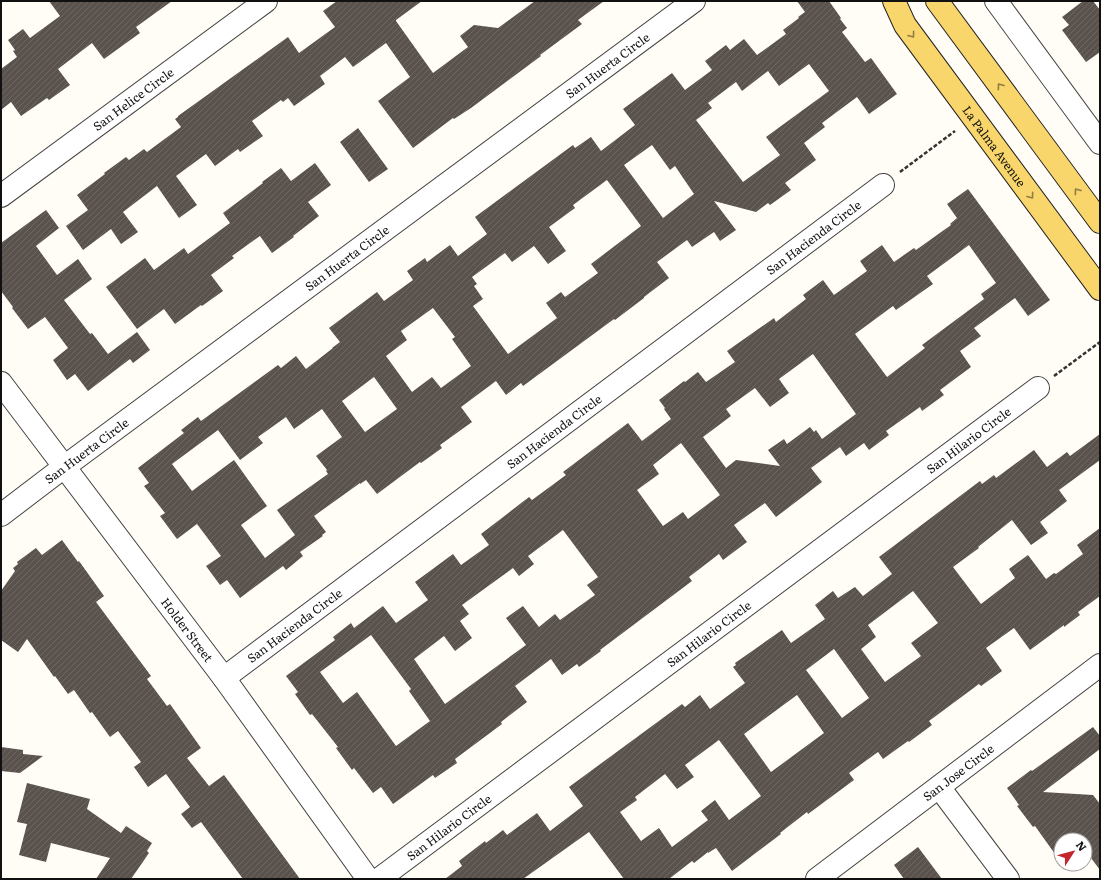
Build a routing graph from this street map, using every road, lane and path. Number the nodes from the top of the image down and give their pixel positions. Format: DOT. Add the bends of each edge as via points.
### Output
graph roads {
  1 [pos="266,1"];
  2 [pos="694,1"];
  3 [pos="894,1"];
  4 [pos="937,1"];
  5 [pos="996,1"];
  6 [pos="973,117"];
  7 [pos="1100,144"];
  8 [pos="883,184"];
  9 [pos="1,196"];
  10 [pos="1100,222"];
  11 [pos="1100,289"];
  12 [pos="1100,342"];
  13 [pos="1,384"];
  14 [pos="1038,388"];
  15 [pos="64,467"];
  16 [pos="1,515"];
  17 [pos="1100,665"];
  18 [pos="224,678"];
  19 [pos="939,787"];
  20 [pos="368,879"];
  21 [pos="379,879"];
  22 [pos="817,879"];
  23 [pos="1008,879"];
  1 -- 9 [label="street, San Helice Circle"];
  2 -- 15 [label="street, San Huerta Circle"];
  3 -- 6 [label="main road, La Palma Avenue, one-way" via="905,25"];
  10 -- 4 [label="main road, one-way"];
  5 -- 7 [label="street"];
  6 -- 8 [label="path"];
  6 -- 11 [label="main road, La Palma Avenue, one-way"];
  8 -- 18 [label="street, San Hacienda Circle"];
  12 -- 14 [label="path"];
  13 -- 15 [label="street, Holder Street"];
  14 -- 21 [label="street, San Hilario Circle"];
  15 -- 16 [label="street, San Huerta Circle"];
  15 -- 18 [label="street, Holder Street"];
  17 -- 19 [label="street, San Jose Circle"];
  18 -- 20 [label="street, Holder Street"];
  19 -- 22 [label="street, San Jose Circle"];
  19 -- 23 [label="street"];
}
